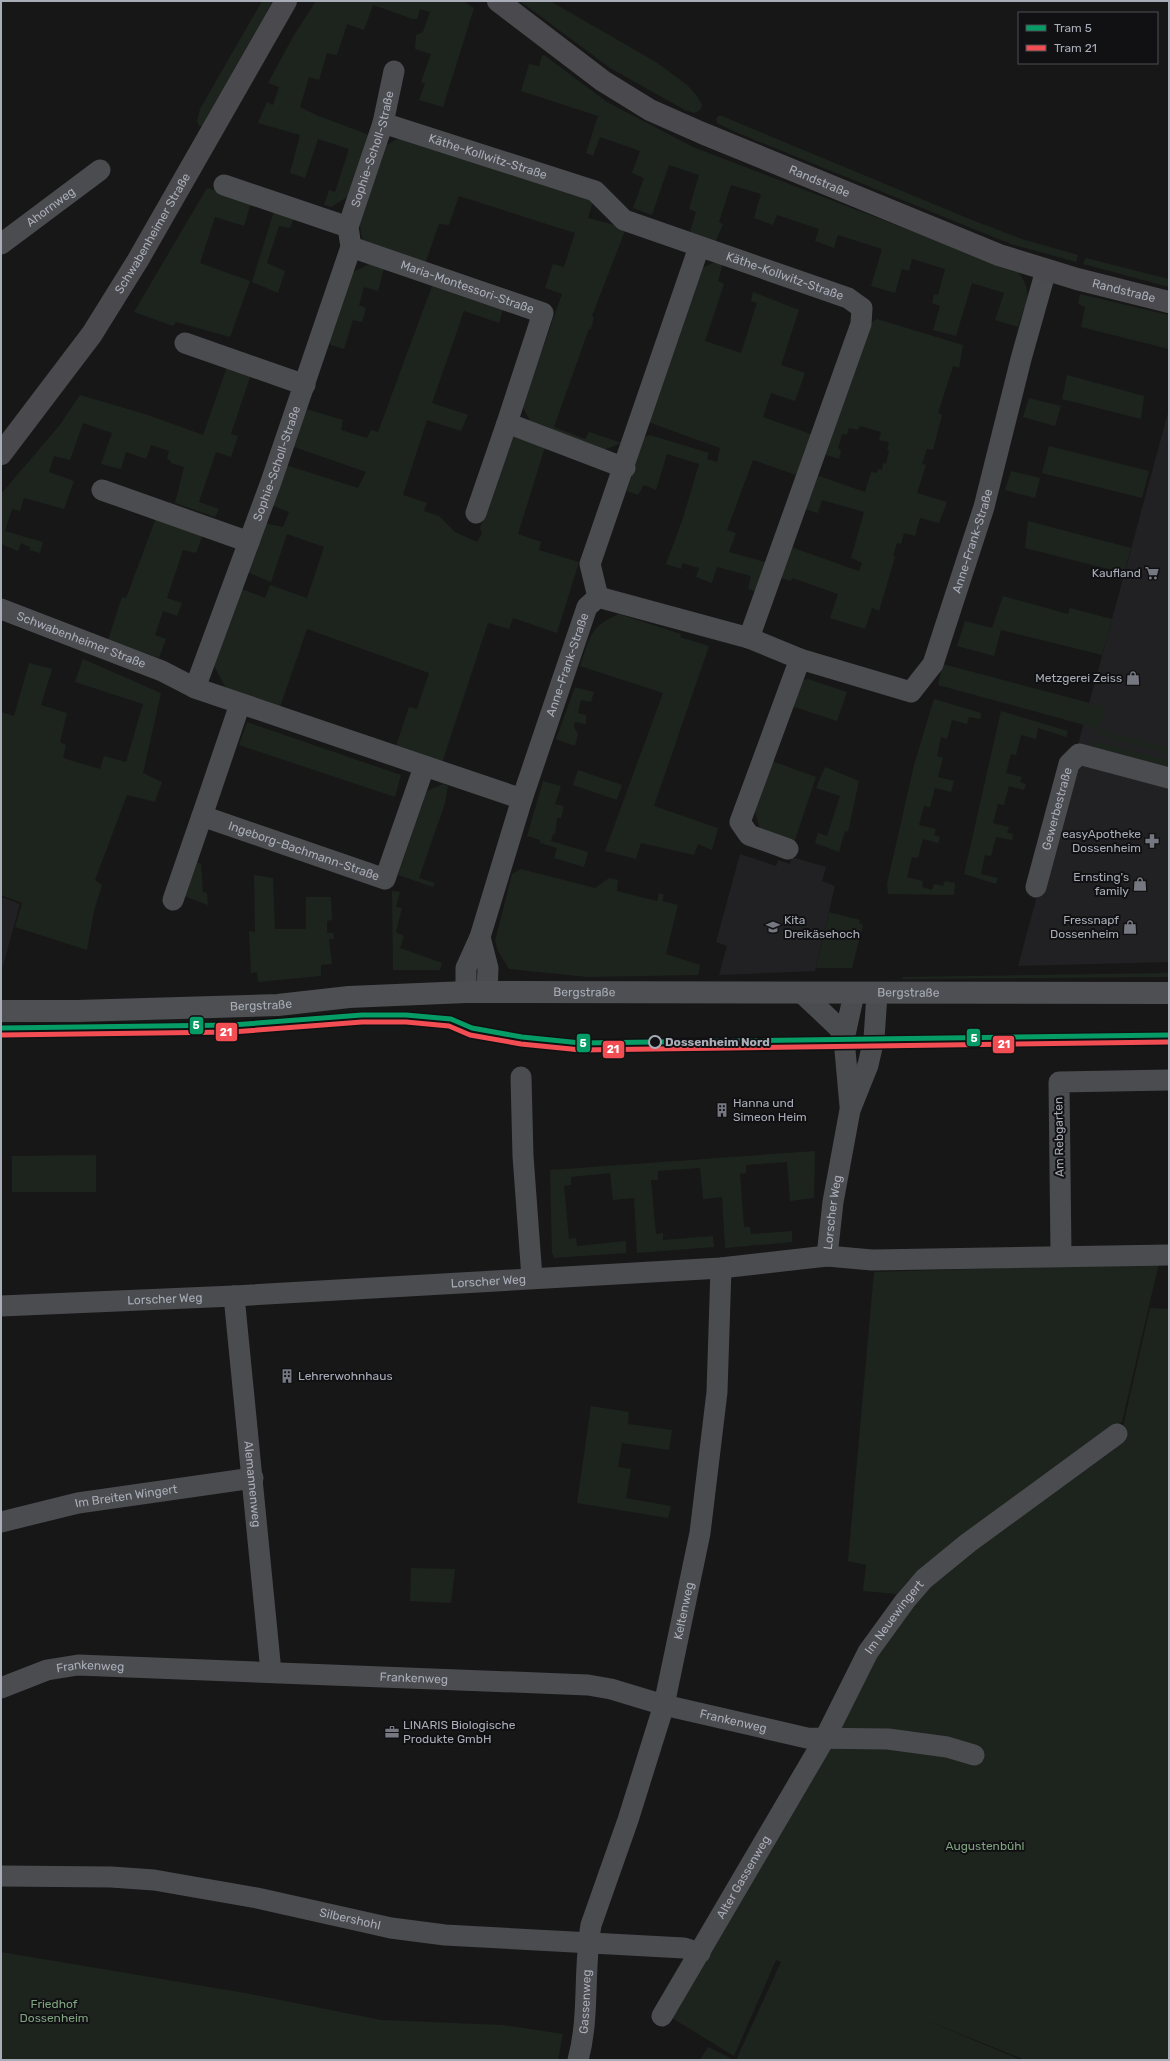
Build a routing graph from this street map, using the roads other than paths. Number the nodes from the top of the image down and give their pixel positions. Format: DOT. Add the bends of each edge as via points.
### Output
graph roads {
  1 [pos="286,1"];
  2 [pos="498,1"];
  3 [pos="394,71"];
  4 [pos="384,123"];
  5 [pos="100,170"];
  6 [pos="224,185"];
  7 [pos="348,227"];
  8 [pos="1,244"];
  9 [pos="351,247"];
  10 [pos="699,247"];
  11 [pos="1046,270"];
  12 [pos="1169,302"];
  13 [pos="185,343"];
  14 [pos="305,385"];
  15 [pos="507,423"];
  16 [pos="1,454"];
  17 [pos="625,468"];
  18 [pos="102,490"];
  19 [pos="476,513"];
  20 [pos="249,542"];
  21 [pos="598,597"];
  22 [pos="1,609"];
  23 [pos="749,638"];
  24 [pos="800,659"];
  25 [pos="195,688"];
  26 [pos="240,704"];
  27 [pos="424,767"];
  28 [pos="1169,778"];
  29 [pos="522,799"];
  30 [pos="202,816"];
  31 [pos="788,849"];
  32 [pos="1036,887"];
  33 [pos="173,900"];
  34 [pos="477,992"];
  35 [pos="1169,993"];
  36 [pos="803,994"];
  37 [pos="854,994"];
  38 [pos="877,994"];
  39 [pos="1,1011"];
  40 [pos="844,1039"];
  41 [pos="521,1077"];
  42 [pos="1169,1080"];
  43 [pos="850,1110"];
  44 [pos="1061,1255"];
  45 [pos="1169,1255"];
  46 [pos="827,1256"];
  47 [pos="721,1268"];
  48 [pos="532,1278"];
  49 [pos="234,1296"];
  50 [pos="1,1306"];
  51 [pos="1117,1434"];
  52 [pos="253,1478"];
  53 [pos="1,1522"];
  54 [pos="271,1672"];
  55 [pos="1,1688"];
  56 [pos="664,1705"];
  57 [pos="825,1738"];
  58 [pos="974,1755"];
  59 [pos="1,1876"];
  60 [pos="588,1942"];
  61 [pos="700,1953"];
  62 [pos="662,2016"];
  63 [pos="578,2060"];
  1 -- 16 [label="street, Schwabenheimer Straße" via="105,314"];
  2 -- 11 [label="street, Randstraße" via="603,81 650,110 999,255"];
  3 -- 4 [label="street, Sophie-Scholl-Straße"];
  4 -- 7 [label="street, Sophie-Scholl-Straße"];
  4 -- 10 [label="street, Käthe-Kollwitz-Straße" via="595,191 624,220"];
  5 -- 8 [label="street, Ahornweg"];
  6 -- 7 [label="street"];
  7 -- 9 [label="street, Sophie-Scholl-Straße"];
  9 -- 14 [label="street, Sophie-Scholl-Straße"];
  9 -- 15 [label="street, Maria-Montessori-Straße" via="543,313"];
  10 -- 17 [label="street"];
  10 -- 23 [label="street, Käthe-Kollwitz-Straße" via="848,298 862,308 861,324"];
  11 -- 12 [label="street, Randstraße"];
  11 -- 24 [label="street, Anne-Frank-Straße" via="1020,359 984,507 933,664 911,692"];
  13 -- 14 [label="street"];
  14 -- 20 [label="street, Sophie-Scholl-Straße"];
  15 -- 17 [label="street"];
  15 -- 19 [label="street, Maria-Montessori-Straße"];
  17 -- 21 [label="street" via="590,564"];
  18 -- 20 [label="street"];
  20 -- 25 [label="street, Sophie-Scholl-Straße"];
  21 -- 23 [label="street, Anne-Frank-Straße"];
  21 -- 29 [label="street, Anne-Frank-Straße" via="587,607"];
  22 -- 25 [label="street, Schwabenheimer Straße" via="162,671"];
  23 -- 24 [label="street, Anne-Frank-Straße"];
  24 -- 31 [label="street" via="740,822 749,835"];
  25 -- 26 [label="street"];
  26 -- 27 [label="street"];
  26 -- 30 [label="street"];
  27 -- 29 [label="street"];
  27 -- 30 [label="street, Ingeborg-Bachmann-Straße" via="386,879"];
  28 -- 32 [label="street, Gewerbestraße" via="1079,754 1069,764"];
  29 -- 34 [label="street, Anne-Frank-Straße" via="480,937 488,968"];
  30 -- 33 [label="street"];
  34 -- 36 [label="main road, Bergstraße"];
  34 -- 39 [label="main road, Bergstraße" via="349,997 278,1005"];
  35 -- 38 [label="main road, Bergstraße"];
  36 -- 37 [label="main road, Bergstraße"];
  36 -- 40 [label="street" via="839,1028"];
  37 -- 38 [label="main road, Bergstraße"];
  37 -- 40 [label="street, Lorscher Weg"];
  38 -- 43 [label="street, Lorscher Weg" via="874,1039 868,1065"];
  40 -- 43 [label="street, Lorscher Weg"];
  41 -- 48 [label="street" via="523,1156"];
  42 -- 44 [label="street, Am Rebgarten" via="1059,1082"];
  43 -- 46 [label="street, Lorscher Weg" via="833,1202"];
  44 -- 45 [label="street"];
  44 -- 46 [label="street" via="872,1260"];
  46 -- 47 [label="street, Lorscher Weg"];
  47 -- 48 [label="street, Lorscher Weg"];
  47 -- 56 [label="street, Keltenweg" via="717,1392 700,1533"];
  48 -- 49 [label="street, Lorscher Weg"];
  49 -- 50 [label="street, Lorscher Weg"];
  49 -- 52 [label="street, Alemannenweg"];
  51 -- 57 [label="street, Im Neuewingert" via="968,1543 924,1579 868,1652"];
  52 -- 53 [label="street, Im Breiten Wingert" via="78,1503"];
  52 -- 54 [label="street, Alemannenweg"];
  54 -- 55 [label="street, Frankenweg" via="78,1665 47,1670"];
  54 -- 56 [label="street, Frankenweg" via="588,1684"];
  56 -- 57 [label="street, Frankenweg" via="807,1738"];
  56 -- 60 [label="street, Keltenweg" via="628,1820 591,1925"];
  57 -- 58 [label="street" via="888,1739"];
  57 -- 61 [label="street, Alter Gassenweg"];
  59 -- 60 [label="street, Silbershohl" via="154,1880 257,1898 391,1928 445,1935"];
  60 -- 61 [label="street, Silbershohl" via="684,1948"];
  60 -- 63 [label="street, Gassenweg" via="584,2034"];
  61 -- 62 [label="street, Alter Gassenweg"];
}
